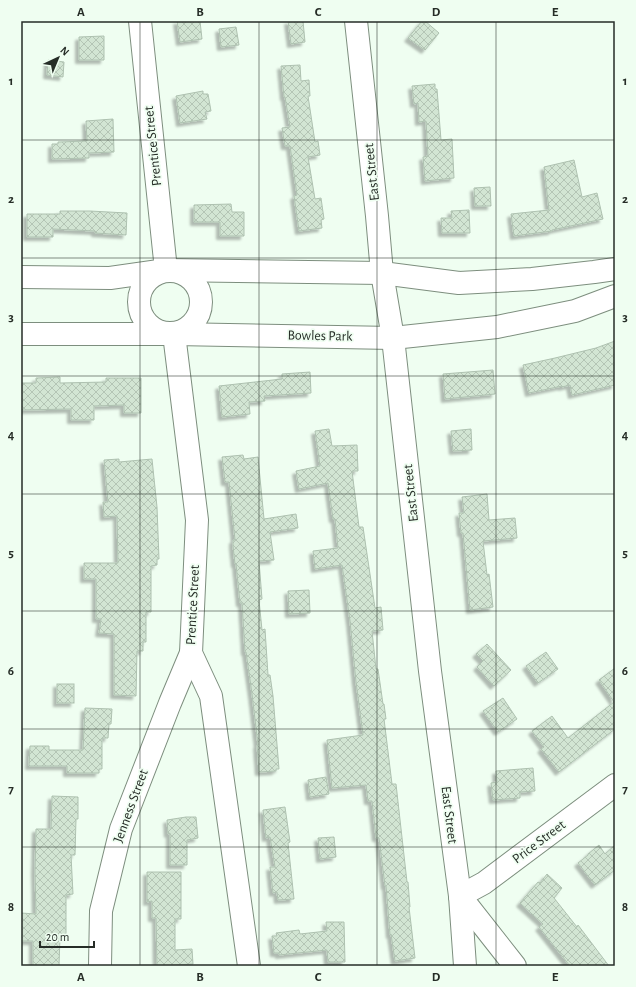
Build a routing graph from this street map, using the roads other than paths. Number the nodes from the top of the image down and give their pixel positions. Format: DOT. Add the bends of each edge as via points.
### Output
graph roads {
  1 [pos="140,21"];
  2 [pos="356,21"];
  3 [pos="615,268"];
  4 [pos="166,270"];
  5 [pos="382,273"];
  6 [pos="21,277"];
  7 [pos="615,296"];
  8 [pos="21,334"];
  9 [pos="174,334"];
  10 [pos="393,338"];
  11 [pos="191,653"];
  12 [pos="615,785"];
  13 [pos="460,896"];
  14 [pos="100,966"];
  15 [pos="249,966"];
  16 [pos="465,966"];
  17 [pos="515,966"];
  1 -- 4 [label="street, Prentice Street"];
  2 -- 5 [label="street, East Street"];
  3 -- 5 [label="street" via="532,279 458,283"];
  4 -- 5 [label="street"];
  4 -- 6 [label="street" via="110,278"];
  4 -- 9 [label="street" via="150,276 140,290 138,306 145,321 158,332"];
  4 -- 9 [label="street" via="178,271 189,276 198,286 202,297 201,310 196,321 186,330"];
  5 -- 10 [label="street, East Street"];
  7 -- 10 [label="street, Bowles Park" via="575,311 497,327"];
  8 -- 9 [label="street, Bowles Park"];
  9 -- 10 [label="street, Bowles Park"];
  9 -- 11 [label="street, Prentice Street" via="197,520"];
  10 -- 13 [label="street, East Street" via="430,671"];
  11 -- 14 [label="street, Jenness Street" via="121,829 101,911"];
  11 -- 15 [label="street, Prentice Street" via="211,696"];
  12 -- 13 [label="street, Price Street" via="484,883"];
  13 -- 16 [label="street, East Street"];
  13 -- 17 [label="street"];
}
